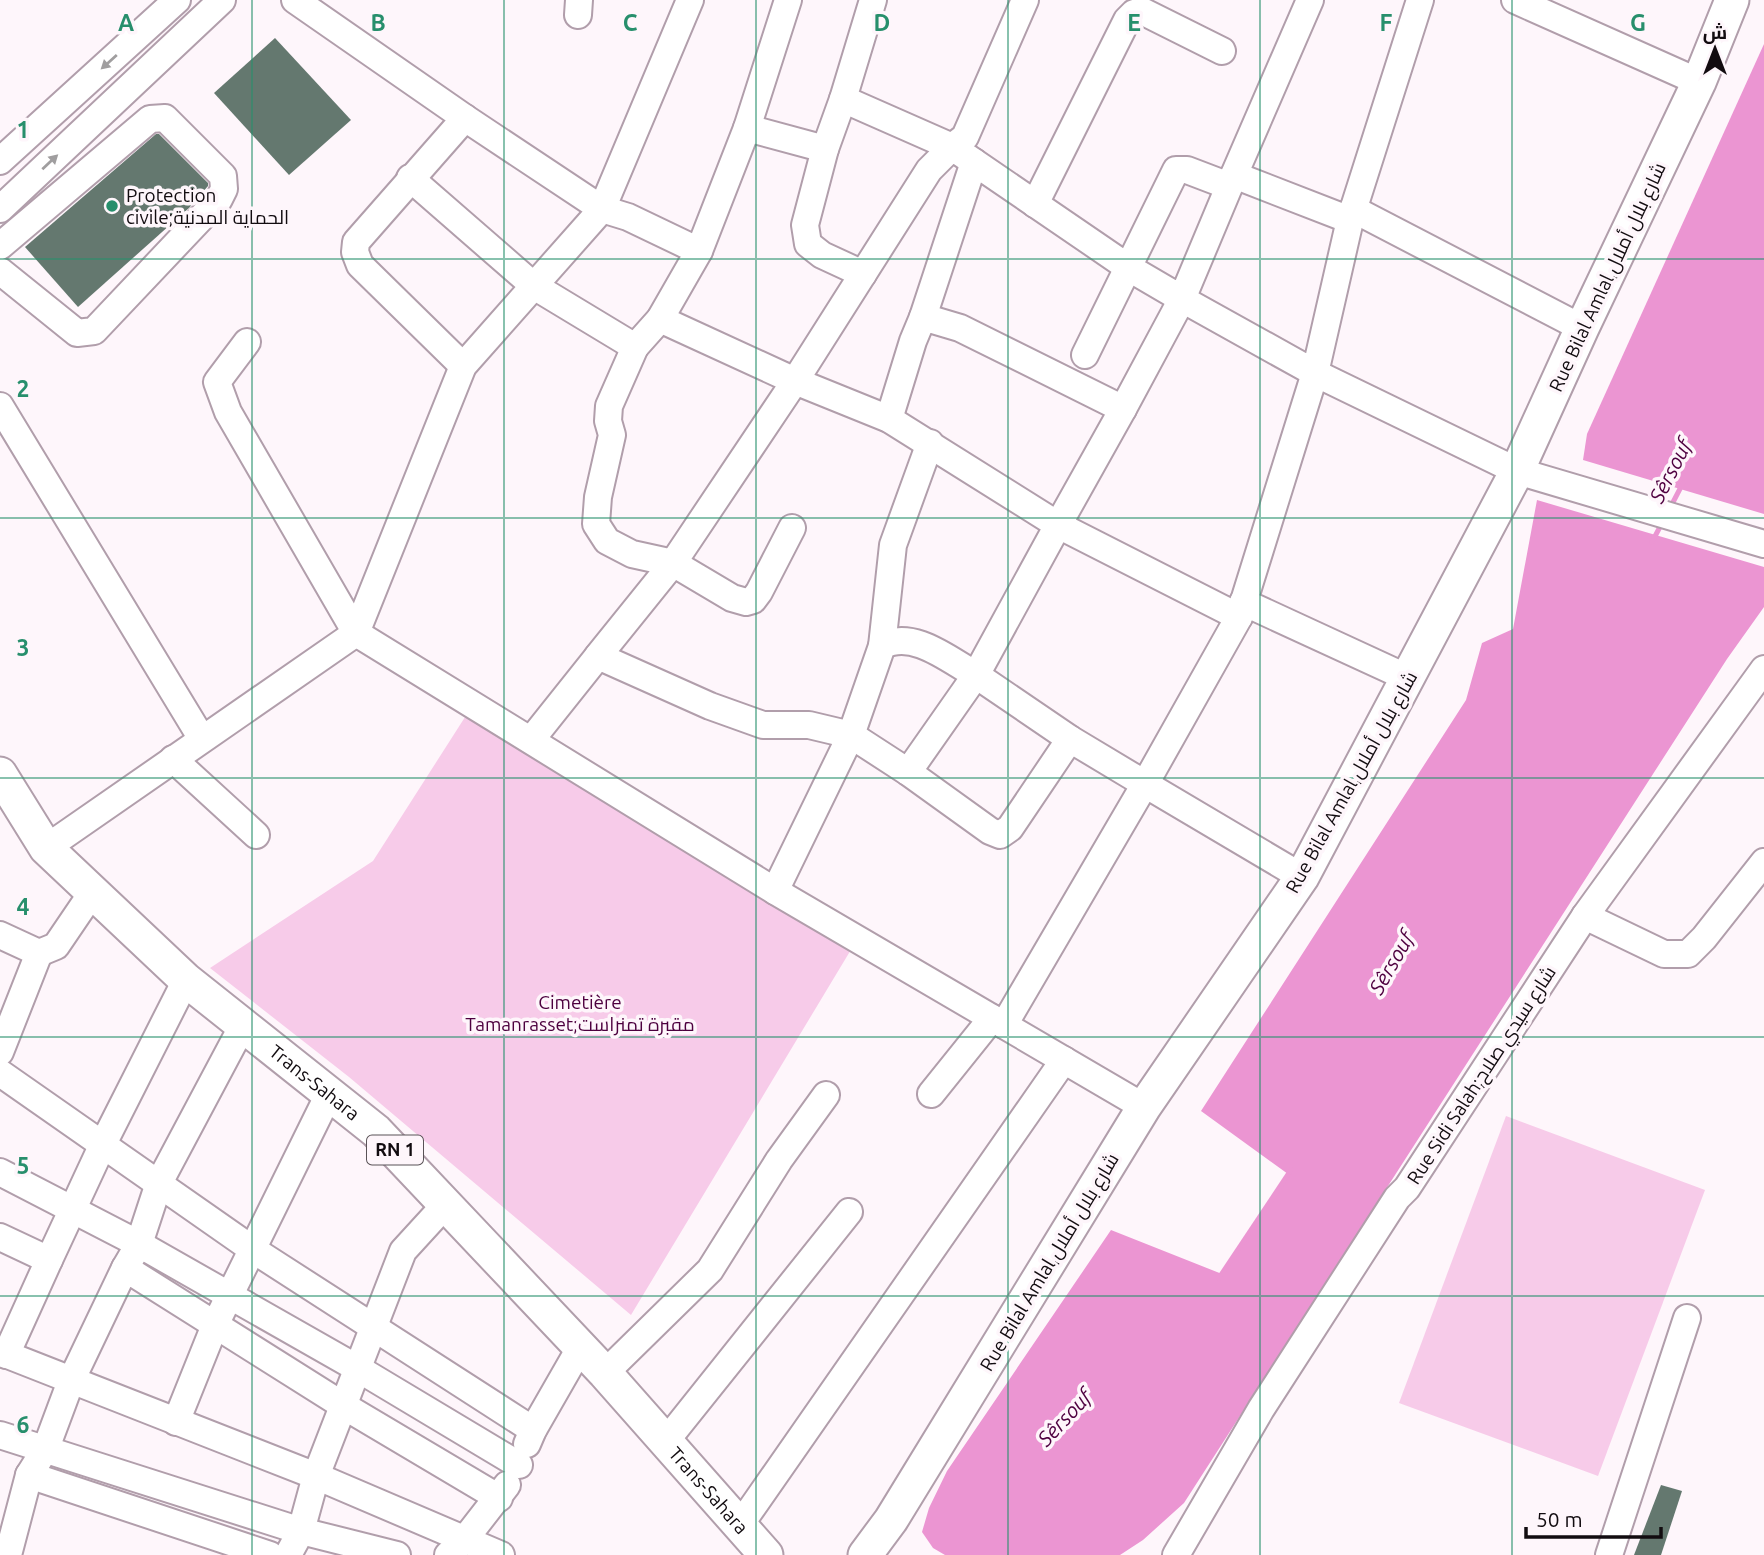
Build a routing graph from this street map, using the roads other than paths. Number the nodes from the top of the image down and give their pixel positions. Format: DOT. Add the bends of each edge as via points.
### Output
graph roads {
  1 [pos="177,0"];
  2 [pos="222,0"];
  3 [pos="295,0"];
  4 [pos="690,0"];
  5 [pos="788,0"];
  6 [pos="873,0"];
  7 [pos="1025,0"];
  8 [pos="1310,0"];
  9 [pos="1420,0"];
  10 [pos="1514,0"];
  11 [pos="1732,0"];
  12 [pos="1145,5"];
  13 [pos="1560,9"];
  14 [pos="1222,51"];
  15 [pos="1699,82"];
  16 [pos="843,99"];
  17 [pos="465,118"];
  18 [pos="747,128"];
  19 [pos="952,147"];
  20 [pos="825,149"];
  21 [pos="0,161"];
  22 [pos="974,162"];
  23 [pos="410,178"];
  24 [pos="1232,180"];
  25 [pos="1035,204"];
  26 [pos="0,209"];
  27 [pos="602,209"];
  28 [pos="1351,214"];
  29 [pos="0,246"];
  30 [pos="699,251"];
  31 [pos="1129,268"];
  32 [pos="0,271"];
  33 [pos="863,274"];
  34 [pos="534,286"];
  35 [pos="1182,299"];
  36 [pos="923,317"];
  37 [pos="660,319"];
  38 [pos="1581,328"];
  39 [pos="247,342"];
  40 [pos="635,347"];
  41 [pos="1085,355"];
  42 [pos="463,366"];
  43 [pos="1315,373"];
  44 [pos="795,381"];
  45 [pos="0,406"];
  46 [pos="1123,410"];
  47 [pos="889,419"];
  48 [pos="930,443"];
  49 [pos="1517,471"];
  50 [pos="1058,525"];
  51 [pos="792,528"];
  52 [pos="1764,544"];
  53 [pos="673,564"];
  54 [pos="1241,609"];
  55 [pos="356,632"];
  56 [pos="883,646"];
  57 [pos="598,656"];
  58 [pos="1764,669"];
  59 [pos="976,676"];
  60 [pos="1408,678"];
  61 [pos="851,735"];
  62 [pos="1070,738"];
  63 [pos="202,739"];
  64 [pos="531,740"];
  65 [pos="173,759"];
  66 [pos="908,772"];
  67 [pos="0,774"];
  68 [pos="1144,784"];
  69 [pos="256,835"];
  70 [pos="46,848"];
  71 [pos="1764,862"];
  72 [pos="1302,877"];
  73 [pos="775,891"];
  74 [pos="92,893"];
  75 [pos="1585,916"];
  76 [pos="0,935"];
  77 [pos="39,953"];
  78 [pos="186,980"];
  79 [pos="998,1021"];
  80 [pos="243,1026"];
  81 [pos="0,1052"];
  82 [pos="1065,1060"];
  83 [pos="0,1073"];
  84 [pos="329,1094"];
  85 [pos="931,1094"];
  86 [pos="826,1095"];
  87 [pos="1144,1107"];
  88 [pos="103,1144"];
  89 [pos="0,1172"];
  90 [pos="159,1183"];
  91 [pos="446,1205"];
  92 [pos="74,1210"];
  93 [pos="849,1212"];
  94 [pos="0,1237"];
  95 [pos="139,1244"];
  96 [pos="252,1250"];
  97 [pos="49,1260"];
  98 [pos="125,1268"];
  99 [pos="230,1295"];
  100 [pos="1687,1318"];
  101 [pos="215,1325"];
  102 [pos="372,1328"];
  103 [pos="580,1348"];
  104 [pos="3,1354"];
  105 [pos="357,1368"];
  106 [pos="606,1373"];
  107 [pos="71,1381"];
  108 [pos="344,1406"];
  109 [pos="177,1422"];
  110 [pos="533,1430"];
  111 [pos="0,1435"];
  112 [pos="666,1441"];
  113 [pos="46,1448"];
  114 [pos="519,1465"];
  115 [pos="29,1475"];
  116 [pos="316,1476"];
  117 [pos="1214,1491"];
  118 [pos="499,1498"];
  119 [pos="740,1525"];
  120 [pos="301,1531"];
  121 [pos="457,1547"];
  122 [pos="8,1555"];
  123 [pos="270,1555"];
  124 [pos="288,1555"];
  125 [pos="397,1555"];
  126 [pos="501,1555"];
  127 [pos="766,1555"];
  128 [pos="865,1555"];
  129 [pos="1176,1555"];
  130 [pos="1197,1555"];
  131 [pos="1609,1555"];
  1 -- 21 [label="street, one-way"];
  26 -- 2 [label="street, one-way"];
  3 -- 17 [label="street"];
  4 -- 27 [label="street"];
  5 -- 18 [label="street"];
  6 -- 16 [label="street"];
  7 -- 19 [label="street" via="965,137"];
  8 -- 24 [label="street"];
  9 -- 28 [label="street"];
  10 -- 13 [label="street"];
  11 -- 15 [label="main road, Rue Bilal Amlal,شارع بلال أملال"];
  12 -- 14 [label="street"];
  12 -- 25 [label="street" via="1127,20"];
  13 -- 15 [label="street"];
  15 -- 38 [label="main road, Rue Bilal Amlal,شارع بلال أملال"];
  16 -- 19 [label="street"];
  16 -- 20 [label="street"];
  17 -- 23 [label="street"];
  17 -- 27 [label="street"];
  18 -- 20 [label="street"];
  18 -- 30 [label="street"];
  19 -- 22 [label="street"];
  19 -- 33 [label="street" via="929,170"];
  20 -- 33 [label="street" via="805,225 808,244"];
  22 -- 25 [label="street"];
  22 -- 36 [label="street"];
  23 -- 34 [label="street"];
  23 -- 42 [label="street" via="356,242 355,251 360,265"];
  24 -- 28 [label="street"];
  24 -- 31 [label="street" via="1176,170"];
  24 -- 35 [label="street"];
  25 -- 31 [label="street"];
  27 -- 30 [label="street"];
  27 -- 34 [label="street"];
  28 -- 38 [label="street"];
  28 -- 43 [label="street"];
  29 -- 32 [label="street" via="150,119 165,118 223,176 219,199 94,331 76,333"];
  30 -- 37 [label="street"];
  31 -- 35 [label="street"];
  31 -- 41 [label="street"];
  33 -- 44 [label="street"];
  34 -- 40 [label="street"];
  34 -- 42 [label="street"];
  35 -- 43 [label="street"];
  35 -- 46 [label="street"];
  36 -- 46 [label="street" via="960,328"];
  36 -- 47 [label="street"];
  37 -- 40 [label="street"];
  37 -- 44 [label="street"];
  38 -- 49 [label="main road, Rue Bilal Amlal,شارع بلال أملال"];
  39 -- 55 [label="street" via="217,382 228,412"];
  40 -- 53 [label="street" via="609,406 611,435 596,524 607,541 632,554"];
  42 -- 55 [label="street"];
  43 -- 49 [label="street"];
  43 -- 54 [label="street"];
  44 -- 47 [label="street"];
  44 -- 53 [label="street"];
  45 -- 63 [label="street"];
  46 -- 50 [label="street"];
  47 -- 48 [label="street"];
  48 -- 50 [label="street"];
  48 -- 56 [label="street" via="893,545"];
  49 -- 52 [label="street"];
  49 -- 60 [label="main road, Rue Bilal Amlal,شارع بلال أملال"];
  50 -- 54 [label="street"];
  50 -- 59 [label="street"];
  51 -- 53 [label="street" via="753,600 732,598"];
  53 -- 57 [label="street"];
  54 -- 60 [label="street"];
  54 -- 68 [label="street"];
  55 -- 63 [label="street"];
  55 -- 64 [label="street"];
  56 -- 59 [label="street" via="894,640 914,641"];
  56 -- 61 [label="street"];
  57 -- 61 [label="street" via="763,726 809,724"];
  57 -- 64 [label="street"];
  58 -- 75 [label="street, Rue Sidi Salah;شارع سيدي صلاح"];
  59 -- 62 [label="street"];
  59 -- 66 [label="street"];
  60 -- 72 [label="main road, Rue Bilal Amlal,شارع بلال أملال"];
  61 -- 66 [label="street"];
  61 -- 73 [label="street"];
  62 -- 66 [label="street" via="1010,828 1000,835"];
  62 -- 68 [label="street"];
  63 -- 65 [label="street"];
  64 -- 73 [label="street"];
  65 -- 69 [label="street"];
  65 -- 70 [label="street"];
  67 -- 70 [label="main road, Trans-Sahara / RN 1"];
  68 -- 72 [label="street"];
  68 -- 79 [label="street"];
  70 -- 74 [label="main road, Trans-Sahara / RN 1"];
  71 -- 75 [label="street" via="1688,954 1664,954"];
  72 -- 87 [label="main road, Rue Bilal Amlal,شارع بلال أملال"];
  73 -- 79 [label="street"];
  74 -- 77 [label="street" via="56,946"];
  74 -- 78 [label="main road, Trans-Sahara / RN 1"];
  75 -- 117 [label="street, Rue Sidi Salah;شارع سيدي صلاح" via="1397,1198 1261,1409"];
  76 -- 77 [label="street"];
  77 -- 81 [label="street"];
  78 -- 80 [label="main road, Trans-Sahara / RN 1"];
  78 -- 88 [label="street"];
  79 -- 82 [label="street"];
  79 -- 85 [label="street"];
  80 -- 84 [label="main road, Trans-Sahara / RN 1"];
  80 -- 90 [label="street"];
  82 -- 87 [label="street"];
  82 -- 119 [label="street"];
  83 -- 88 [label="street"];
  84 -- 91 [label="main road, Trans-Sahara / RN 1" via="376,1131"];
  84 -- 96 [label="street"];
  86 -- 106 [label="street" via="710,1270"];
  87 -- 128 [label="main road, Rue Bilal Amlal,شارع بلال أملال" via="891,1520"];
  88 -- 90 [label="street"];
  88 -- 92 [label="street"];
  89 -- 92 [label="street"];
  90 -- 95 [label="street"];
  90 -- 96 [label="street"];
  91 -- 102 [label="street" via="403,1251"];
  91 -- 103 [label="main road, Trans-Sahara / RN 1"];
  92 -- 95 [label="street"];
  92 -- 97 [label="street"];
  93 -- 112 [label="street"];
  94 -- 97 [label="street"];
  95 -- 98 [label="street"];
  95 -- 99 [label="street"];
  96 -- 99 [label="street"];
  96 -- 102 [label="street"];
  97 -- 104 [label="street"];
  98 -- 101 [label="street"];
  98 -- 107 [label="street"];
  99 -- 101 [label="street"];
  99 -- 105 [label="street"];
  100 -- 131 [label="street"];
  101 -- 108 [label="street"];
  101 -- 109 [label="street"];
  102 -- 105 [label="street"];
  102 -- 110 [label="street"];
  103 -- 106 [label="main road, Trans-Sahara / RN 1"];
  103 -- 110 [label="street"];
  104 -- 107 [label="street"];
  105 -- 108 [label="street"];
  105 -- 114 [label="street"];
  106 -- 112 [label="main road, Trans-Sahara / RN 1"];
  107 -- 109 [label="street"];
  107 -- 113 [label="street"];
  108 -- 116 [label="street"];
  108 -- 118 [label="street"];
  109 -- 116 [label="street"];
  110 -- 114 [label="street"];
  111 -- 113 [label="street"];
  112 -- 119 [label="main road, Trans-Sahara / RN 1"];
  113 -- 115 [label="street"];
  113 -- 120 [label="street"];
  114 -- 118 [label="street"];
  115 -- 122 [label="street"];
  115 -- 123 [label="street"];
  116 -- 120 [label="street"];
  116 -- 121 [label="street"];
  117 -- 129 [label="street, Rue Sidi Salah;شارع سيدي صلاح"];
  117 -- 130 [label="street, Rue Sidi Salah;شارع سيدي صلاح"];
  118 -- 121 [label="street"];
  119 -- 127 [label="main road, Trans-Sahara / RN 1"];
  120 -- 124 [label="street"];
  120 -- 125 [label="street"];
  121 -- 126 [label="street"];
}
